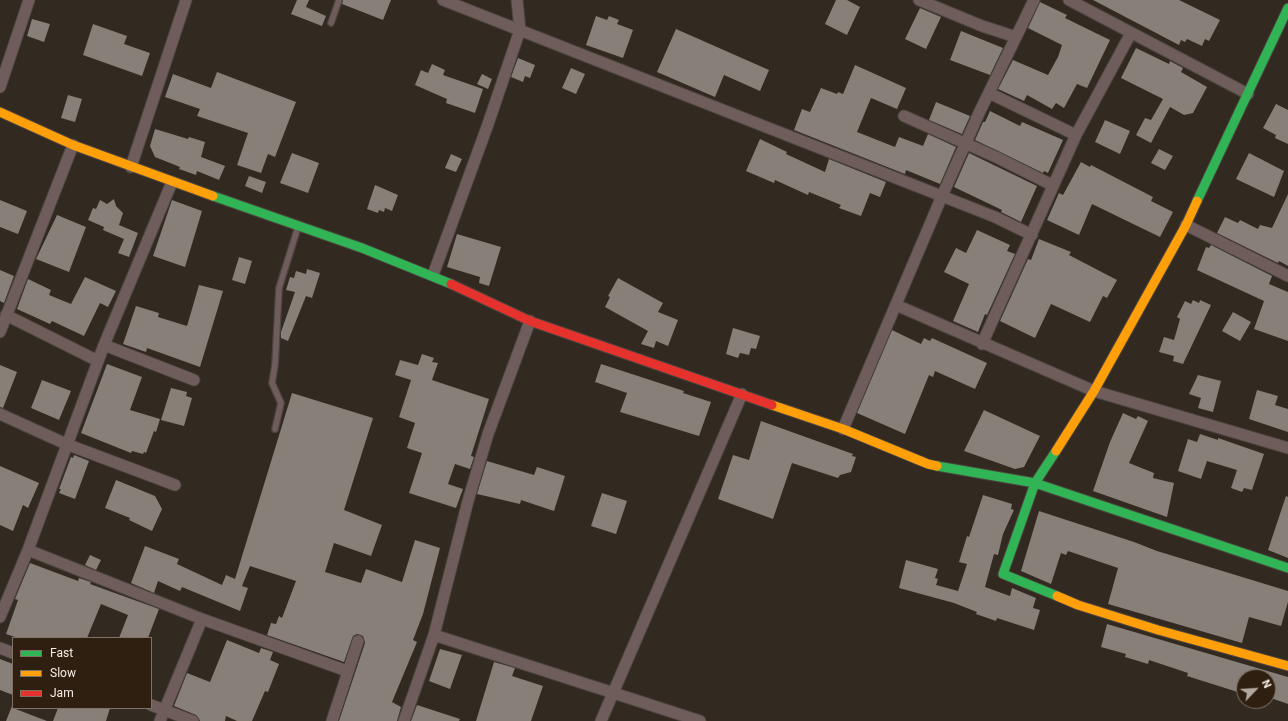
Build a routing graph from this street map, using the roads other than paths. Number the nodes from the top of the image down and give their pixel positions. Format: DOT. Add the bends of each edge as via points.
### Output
graph roads {
  1 [pos="29,0"];
  2 [pos="186,0"];
  3 [pos="339,0"];
  4 [pos="443,0"];
  5 [pos="517,0"];
  6 [pos="919,0"];
  7 [pos="1034,0"];
  8 [pos="1070,0"];
  9 [pos="1288,8"];
  10 [pos="331,23"];
  11 [pos="520,30"];
  12 [pos="1131,33"];
  13 [pos="1016,37"];
  14 [pos="0,87"];
  15 [pos="989,93"];
  16 [pos="1248,94"];
  17 [pos="0,112"];
  18 [pos="904,116"];
  19 [pos="1076,135"];
  20 [pos="966,143"];
  21 [pos="73,145"];
  22 [pos="131,167"];
  23 [pos="172,182"];
  24 [pos="1052,185"];
  25 [pos="942,196"];
  26 [pos="1186,225"];
  27 [pos="298,227"];
  28 [pos="1032,235"];
  29 [pos="433,275"];
  30 [pos="1288,276"];
  31 [pos="896,305"];
  32 [pos="6,315"];
  33 [pos="530,321"];
  34 [pos="0,332"];
  35 [pos="982,344"];
  36 [pos="104,345"];
  37 [pos="98,361"];
  38 [pos="194,380"];
  39 [pos="1094,391"];
  40 [pos="742,394"];
  41 [pos="0,414"];
  42 [pos="275,429"];
  43 [pos="843,429"];
  44 [pos="66,444"];
  45 [pos="1288,448"];
  46 [pos="1035,483"];
  47 [pos="175,485"];
  48 [pos="28,550"];
  49 [pos="1288,568"];
  50 [pos="0,617"];
  51 [pos="202,620"];
  52 [pos="434,634"];
  53 [pos="358,641"];
  54 [pos="0,648"];
  55 [pos="12,653"];
  56 [pos="1288,666"];
  57 [pos="347,671"];
  58 [pos="612,692"];
  59 [pos="152,705"];
  60 [pos="165,710"];
  61 [pos="160,721"];
  62 [pos="193,721"];
  63 [pos="332,721"];
  64 [pos="404,721"];
  65 [pos="601,721"];
  66 [pos="700,721"];
  1 -- 14 [label="street"];
  2 -- 22 [label="street"];
  3 -- 10 [label="lane"];
  4 -- 11 [label="street"];
  5 -- 11 [label="street"];
  6 -- 13 [label="street"];
  7 -- 13 [label="street"];
  8 -- 12 [label="street"];
  9 -- 16 [label="street"];
  11 -- 25 [label="street"];
  11 -- 29 [label="street"];
  12 -- 16 [label="street"];
  12 -- 19 [label="street"];
  13 -- 15 [label="street"];
  15 -- 19 [label="street"];
  15 -- 20 [label="street"];
  16 -- 26 [label="street"];
  17 -- 21 [label="street"];
  18 -- 20 [label="street"];
  19 -- 24 [label="street"];
  20 -- 24 [label="street"];
  20 -- 25 [label="street"];
  21 -- 22 [label="street"];
  21 -- 32 [label="street"];
  22 -- 23 [label="street"];
  23 -- 27 [label="street"];
  23 -- 36 [label="street"];
  24 -- 28 [label="street"];
  25 -- 28 [label="street"];
  25 -- 31 [label="street"];
  26 -- 30 [label="street"];
  26 -- 39 [label="street"];
  27 -- 29 [label="street"];
  27 -- 42 [label="lane" via="278,288 272,383 281,403"];
  28 -- 35 [label="street"];
  29 -- 33 [label="street"];
  31 -- 35 [label="street"];
  31 -- 43 [label="street"];
  32 -- 34 [label="street"];
  32 -- 37 [label="street"];
  33 -- 40 [label="street"];
  33 -- 52 [label="street" via="488,434"];
  35 -- 39 [label="street"];
  36 -- 37 [label="street"];
  36 -- 38 [label="street"];
  37 -- 44 [label="street"];
  39 -- 45 [label="street"];
  39 -- 46 [label="street"];
  40 -- 43 [label="street"];
  40 -- 58 [label="street"];
  41 -- 44 [label="street"];
  43 -- 46 [label="street" via="928,464"];
  44 -- 47 [label="street"];
  44 -- 48 [label="street"];
  46 -- 49 [label="street"];
  46 -- 56 [label="street" via="1003,574 1078,605"];
  48 -- 50 [label="street"];
  48 -- 51 [label="street"];
  51 -- 57 [label="street"];
  51 -- 60 [label="street"];
  52 -- 58 [label="street"];
  52 -- 64 [label="street"];
  53 -- 57 [label="street"];
  54 -- 55 [label="street"];
  57 -- 63 [label="street"];
  58 -- 65 [label="street"];
  58 -- 66 [label="street"];
  59 -- 60 [label="street"];
  60 -- 61 [label="street"];
  60 -- 62 [label="street"];
}
